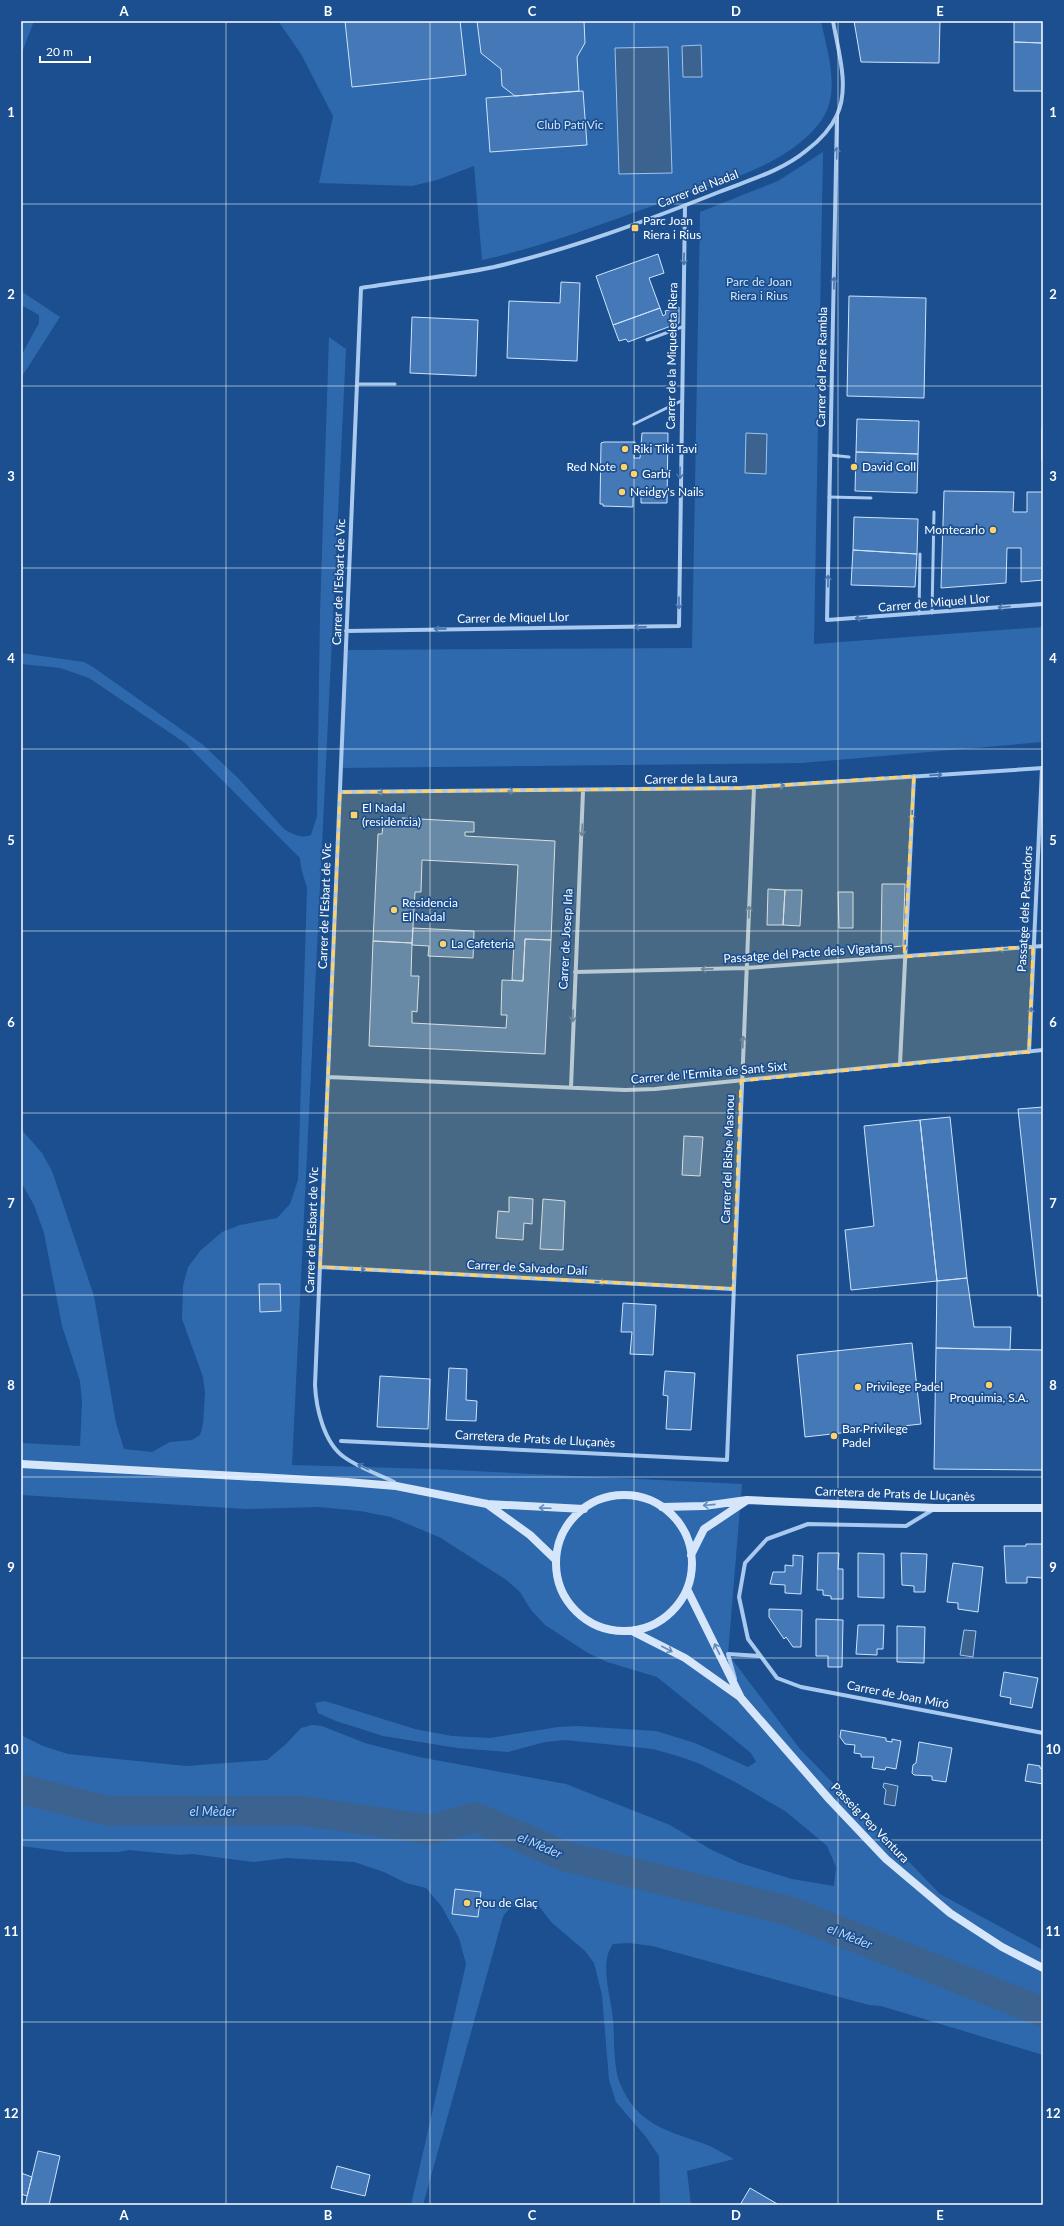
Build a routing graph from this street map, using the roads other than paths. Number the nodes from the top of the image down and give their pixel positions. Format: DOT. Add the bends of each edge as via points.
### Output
graph roads {
  1 [pos="833,21"];
  2 [pos="837,115"];
  3 [pos="685,206"];
  4 [pos="361,288"];
  5 [pos="682,327"];
  6 [pos="647,340"];
  7 [pos="357,384"];
  8 [pos="395,384"];
  9 [pos="681,400"];
  10 [pos="634,424"];
  11 [pos="830,456"];
  12 [pos="849,457"];
  13 [pos="829,497"];
  14 [pos="870,498"];
  15 [pos="934,512"];
  16 [pos="920,554"];
  17 [pos="1043,604"];
  18 [pos="932,613"];
  19 [pos="919,614"];
  20 [pos="827,620"];
  21 [pos="679,626"];
  22 [pos="346,631"];
  23 [pos="1042,768"];
  24 [pos="914,776"];
  25 [pos="754,787"];
  26 [pos="583,791"];
  27 [pos="340,792"];
  28 [pos="1033,946"];
  29 [pos="1043,946"];
  30 [pos="904,957"];
  31 [pos="746,968"];
  32 [pos="574,972"];
  33 [pos="1043,1050"];
  34 [pos="1029,1052"];
  35 [pos="900,1064"];
  36 [pos="328,1077"];
  37 [pos="742,1081"];
  38 [pos="571,1087"];
  39 [pos="320,1267"];
  40 [pos="733,1289"];
  41 [pos="341,1441"];
  42 [pos="727,1460"];
  43 [pos="21,1464"];
  44 [pos="396,1486"];
  45 [pos="747,1500"];
  46 [pos="487,1504"];
  47 [pos="662,1507"];
  48 [pos="936,1508"];
  49 [pos="1043,1508"];
  50 [pos="584,1509"];
  51 [pos="691,1555"];
  52 [pos="556,1560"];
  53 [pos="687,1589"];
  54 [pos="632,1631"];
  55 [pos="760,1656"];
  56 [pos="740,1697"];
  57 [pos="1043,1733"];
  58 [pos="1043,1968"];
  1 -- 2 [label="street, Carrer del Nadal" via="842,74 842,98"];
  2 -- 3 [label="street, Carrer del Nadal" via="824,134 790,161 773,171"];
  11 -- 2 [label="street, Carrer del Pare Rambla, one-way"];
  3 -- 4 [label="street, Carrer del Nadal" via="522,260"];
  3 -- 5 [label="street, Carrer de la Miqueleta Riera, one-way"];
  4 -- 7 [label="street, Carrer de l'Esbart de Vic"];
  5 -- 6 [label="lane"];
  5 -- 9 [label="street, Carrer de la Miqueleta Riera"];
  7 -- 8 [label="lane"];
  7 -- 22 [label="street, Carrer de l'Esbart de Vic"];
  9 -- 10 [label="lane"];
  9 -- 21 [label="street, Carrer de la Miqueleta Riera, one-way"];
  11 -- 12 [label="lane"];
  11 -- 13 [label="street, Carrer del Pare Rambla"];
  13 -- 14 [label="lane"];
  20 -- 13 [label="street, Carrer del Pare Rambla, one-way"];
  15 -- 18 [label="lane"];
  16 -- 19 [label="lane"];
  17 -- 18 [label="street, Carrer de Miquel Llor, one-way"];
  18 -- 19 [label="street, Carrer de Miquel Llor"];
  19 -- 20 [label="street, Carrer de Miquel Llor, one-way"];
  21 -- 22 [label="street, Carrer de Miquel Llor, one-way"];
  22 -- 27 [label="street, Carrer de l'Esbart de Vic"];
  24 -- 23 [label="street, Carrer de la Laura, one-way"];
  23 -- 28 [label="street, Passatge dels Pescadors"];
  25 -- 24 [label="street, Carrer de la Laura, one-way"];
  24 -- 30 [label="street, one-way"];
  25 -- 26 [label="street, Carrer de la Laura"];
  31 -- 25 [label="street, Carrer del Bisbe Masnou, one-way"];
  27 -- 26 [label="street, Carrer de la Laura, one-way"];
  26 -- 32 [label="street, Carrer de Josep Irla, one-way"];
  27 -- 36 [label="street, Carrer de l'Esbart de Vic"];
  28 -- 29 [label="street, Passatge del Pacte dels Vigatans"];
  28 -- 30 [label="street, Passatge del Pacte dels Vigatans, one-way"];
  34 -- 28 [label="street, Passatge dels Pescadors, one-way"];
  30 -- 31 [label="street, Passatge del Pacte dels Vigatans"];
  30 -- 35 [label="street"];
  31 -- 32 [label="street, Passatge del Pacte dels Vigatans, one-way"];
  37 -- 31 [label="street, Carrer del Bisbe Masnou, one-way"];
  32 -- 38 [label="street, Carrer de Josep Irla, one-way"];
  33 -- 34 [label="street, Carrer de l'Ermita de Sant Sixt"];
  34 -- 35 [label="street, Carrer de l'Ermita de Sant Sixt"];
  35 -- 37 [label="street, Carrer de l'Ermita de Sant Sixt"];
  36 -- 38 [label="street, Carrer de l'Ermita de Sant Sixt"];
  36 -- 39 [label="street, Carrer de l'Esbart de Vic"];
  37 -- 38 [label="street, Carrer de l'Ermita de Sant Sixt" via="655,1089"];
  37 -- 40 [label="street, Carrer del Bisbe Masnou"];
  39 -- 40 [label="street, Carrer de Salvador Dalí, one-way"];
  44 -- 39 [label="street, Carrer de l'Esbart de Vic, one-way" via="394,1482 343,1457 328,1438 316,1401"];
  40 -- 42 [label="street, Carrer del Bisbe Masnou"];
  41 -- 42 [label="street, Carretera de Prats de Lluçanès"];
  43 -- 44 [label="street"];
  44 -- 46 [label="street"];
  45 -- 47 [label="street, Carretera de Prats de Lluçanès, one-way" via="704,1506"];
  45 -- 48 [label="street, Carretera de Prats de Lluçanès"];
  45 -- 51 [label="street" via="704,1530"];
  50 -- 46 [label="street, one-way"];
  46 -- 52 [label="street" via="530,1535"];
  47 -- 50 [label="street" via="639,1498 618,1496"];
  47 -- 51 [label="street" via="683,1530"];
  48 -- 49 [label="street, Carretera de Prats de Lluçanès"];
  48 -- 55 [label="street, Carrer de Joan Miró" via="906,1526 808,1524 767,1539 745,1562 739,1597 748,1640"];
  50 -- 52 [label="street" via="565,1530 559,1543"];
  51 -- 53 [label="street"];
  52 -- 54 [label="street" via="561,1589 575,1610 598,1626"];
  53 -- 54 [label="street" via="682,1599 665,1617 645,1628"];
  56 -- 53 [label="street, Passeig Pep Ventura, one-way"];
  54 -- 56 [label="street, Passeig Pep Ventura, one-way" via="685,1658"];
  55 -- 56 [label="street" via="728,1654"];
  55 -- 57 [label="street, Carrer de Joan Miró" via="777,1678 800,1687"];
  56 -- 58 [label="street, Passeig Pep Ventura" via="830,1800 886,1859 950,1914 1002,1947"];
}
